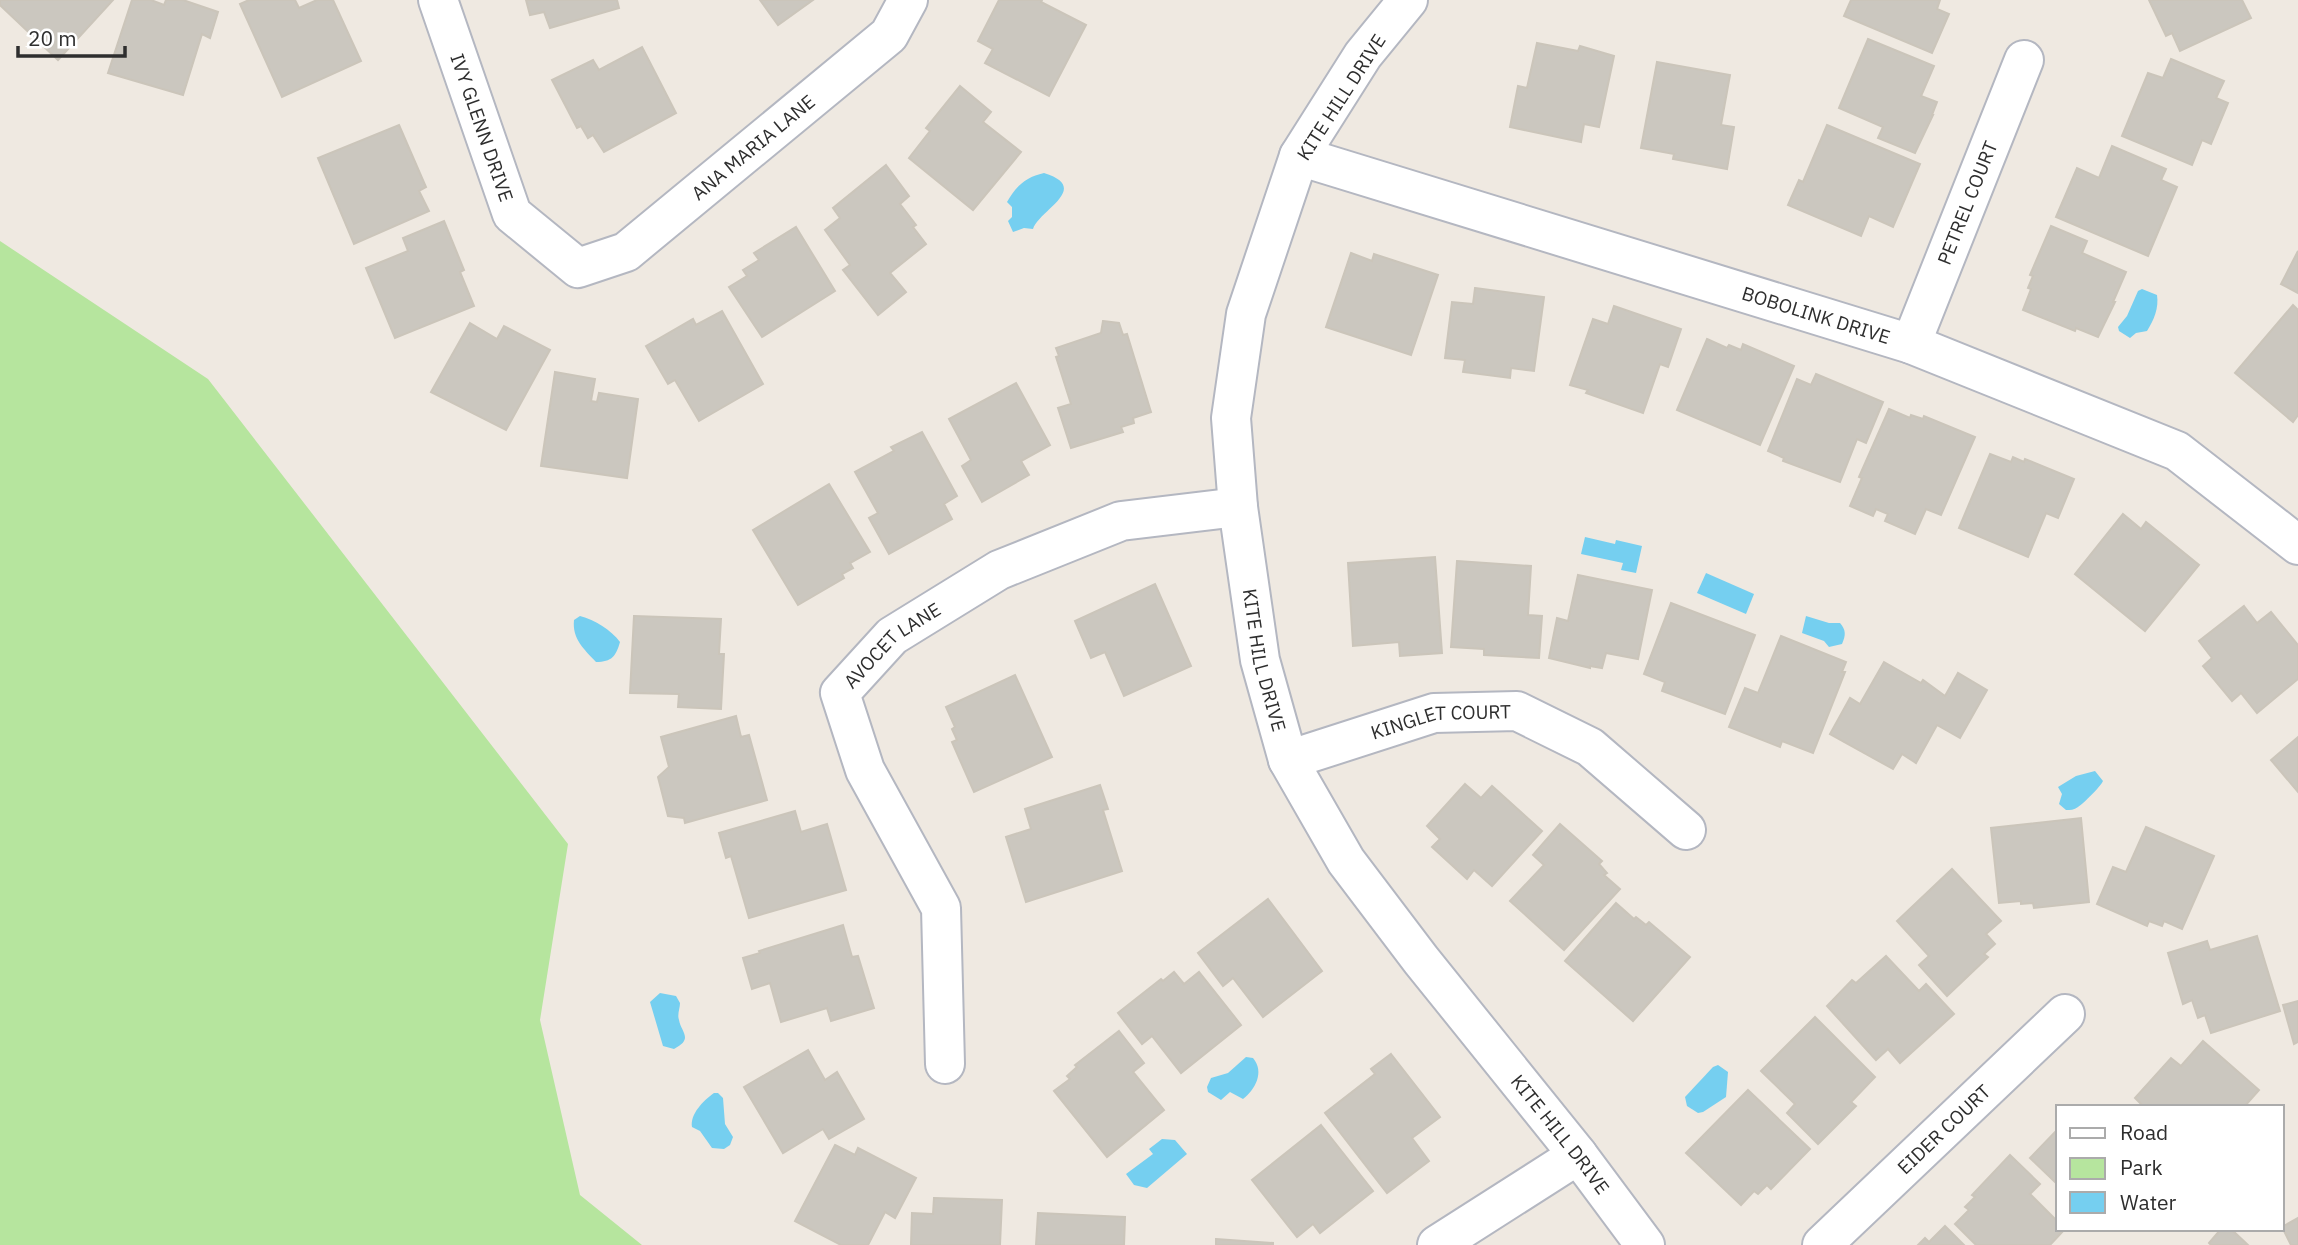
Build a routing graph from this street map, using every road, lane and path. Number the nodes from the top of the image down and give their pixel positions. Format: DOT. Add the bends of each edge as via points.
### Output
graph roads {
  1 [pos="438,0"];
  2 [pos="908,0"];
  3 [pos="1408,0"];
  4 [pos="2024,60"];
  5 [pos="1299,156"];
  6 [pos="578,268"];
  7 [pos="1911,344"];
  8 [pos="1238,508"];
  9 [pos="2298,545"];
  10 [pos="1288,760"];
  11 [pos="1686,830"];
  12 [pos="2065,1014"];
  13 [pos="945,1064"];
  14 [pos="1578,1155"];
  15 [pos="1437,1245"];
  16 [pos="1645,1245"];
  17 [pos="1822,1245"];
  1 -- 6 [label="street, IVY GLENN DRIVE" via="512,215"];
  2 -- 6 [label="street, ANA MARIA LANE" via="888,35 626,251"];
  3 -- 5 [label="street, KITE HILL DRIVE" via="1363,55"];
  4 -- 7 [label="street, PETREL COURT"];
  5 -- 7 [label="street, BOBOLINK DRIVE"];
  5 -- 8 [label="street, KITE HILL DRIVE" via="1246,314 1231,418"];
  7 -- 9 [label="street, BOBOLINK DRIVE" via="2177,452"];
  8 -- 10 [label="street, KITE HILL DRIVE" via="1260,660"];
  8 -- 13 [label="street, AVOCET LANE" via="1121,521 999,570 892,636 840,693 865,769 941,908"];
  10 -- 11 [label="street, KINGLET COURT" via="1434,713 1517,710 1590,747"];
  10 -- 14 [label="street, KITE HILL DRIVE" via="1346,861"];
  12 -- 17 [label="street, EIDER COURT"];
  14 -- 15 [label="street"];
  14 -- 16 [label="street, KITE HILL DRIVE"];
}
